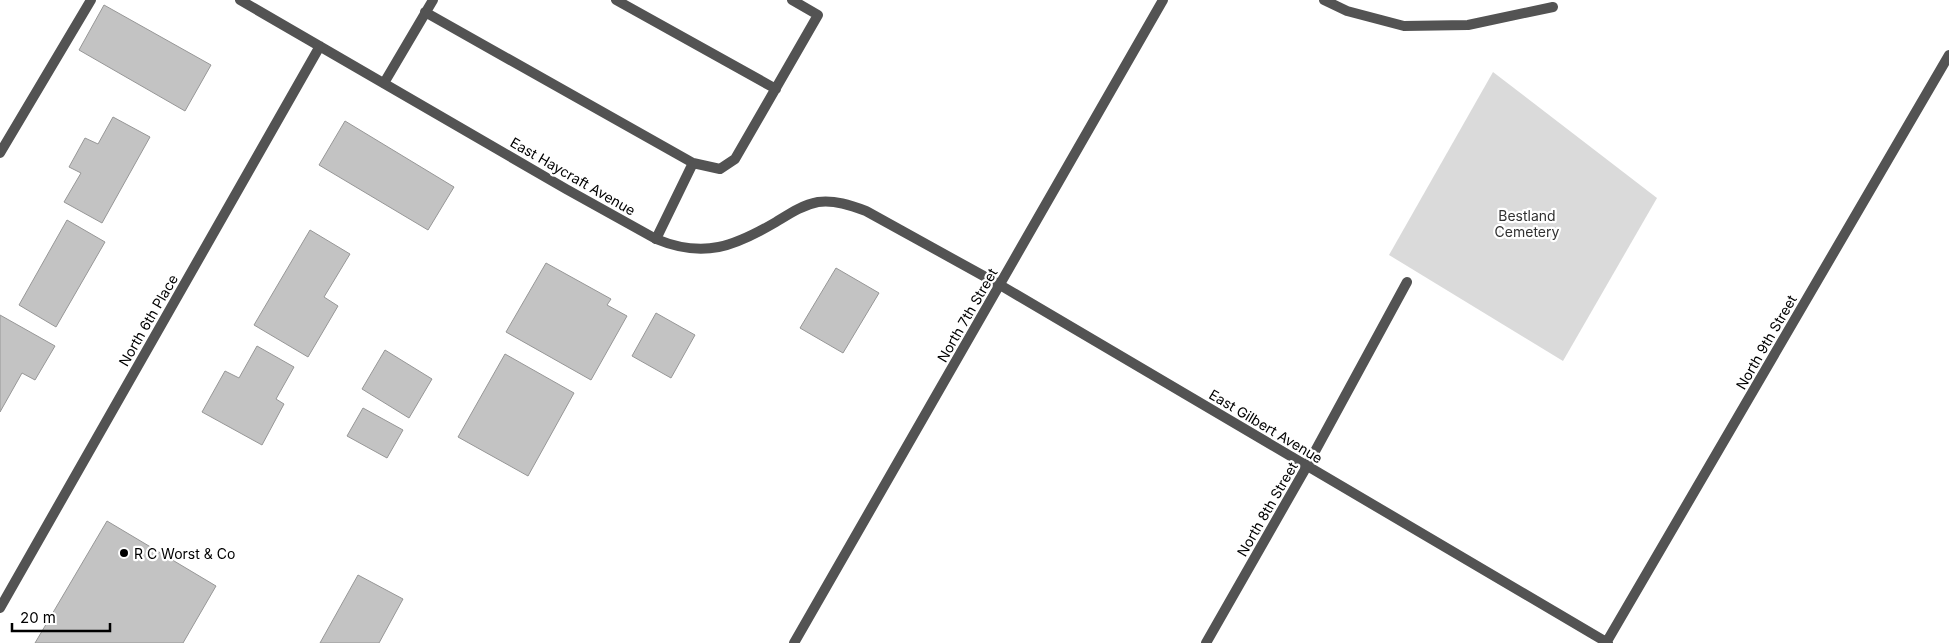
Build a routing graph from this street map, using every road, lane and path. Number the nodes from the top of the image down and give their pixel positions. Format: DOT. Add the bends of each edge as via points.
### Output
graph roads {
  1 [pos="91,0"];
  2 [pos="240,0"];
  3 [pos="433,0"];
  4 [pos="616,0"];
  5 [pos="792,0"];
  6 [pos="1163,0"];
  7 [pos="1324,0"];
  8 [pos="1553,7"];
  9 [pos="426,12"];
  10 [pos="320,46"];
  11 [pos="1949,55"];
  12 [pos="384,83"];
  13 [pos="776,89"];
  14 [pos="0,153"];
  15 [pos="692,163"];
  16 [pos="910,235"];
  17 [pos="656,239"];
  18 [pos="1407,282"];
  19 [pos="1000,285"];
  20 [pos="1307,466"];
  21 [pos="0,608"];
  22 [pos="794,643"];
  23 [pos="1206,643"];
  24 [pos="1607,643"];
  1 -- 14 [label="street"];
  2 -- 10 [label="street, East Haycraft Avenue"];
  3 -- 9 [label="street"];
  4 -- 13 [label="street"];
  5 -- 13 [label="street" via="818,15"];
  6 -- 19 [label="street, North 7th Street"];
  7 -- 8 [label="street" via="1347,11 1404,26 1468,25"];
  9 -- 12 [label="street"];
  9 -- 15 [label="street"];
  10 -- 12 [label="street, East Haycraft Avenue"];
  10 -- 21 [label="street, North 6th Place"];
  11 -- 24 [label="street, North 9th Street"];
  12 -- 17 [label="street, East Haycraft Avenue"];
  13 -- 15 [label="street" via="735,159 720,169"];
  15 -- 17 [label="street"];
  16 -- 17 [label="street, East Haycraft Avenue" via="858,208 843,203 819,202 802,206 747,239 723,248 671,245"];
  16 -- 19 [label="street, East Gilbert Avenue"];
  18 -- 20 [label="street, North 8th Street"];
  19 -- 20 [label="street, East Gilbert Avenue"];
  19 -- 22 [label="street, North 7th Street"];
  20 -- 23 [label="street, North 8th Street"];
  20 -- 24 [label="street, East Gilbert Avenue"];
}
